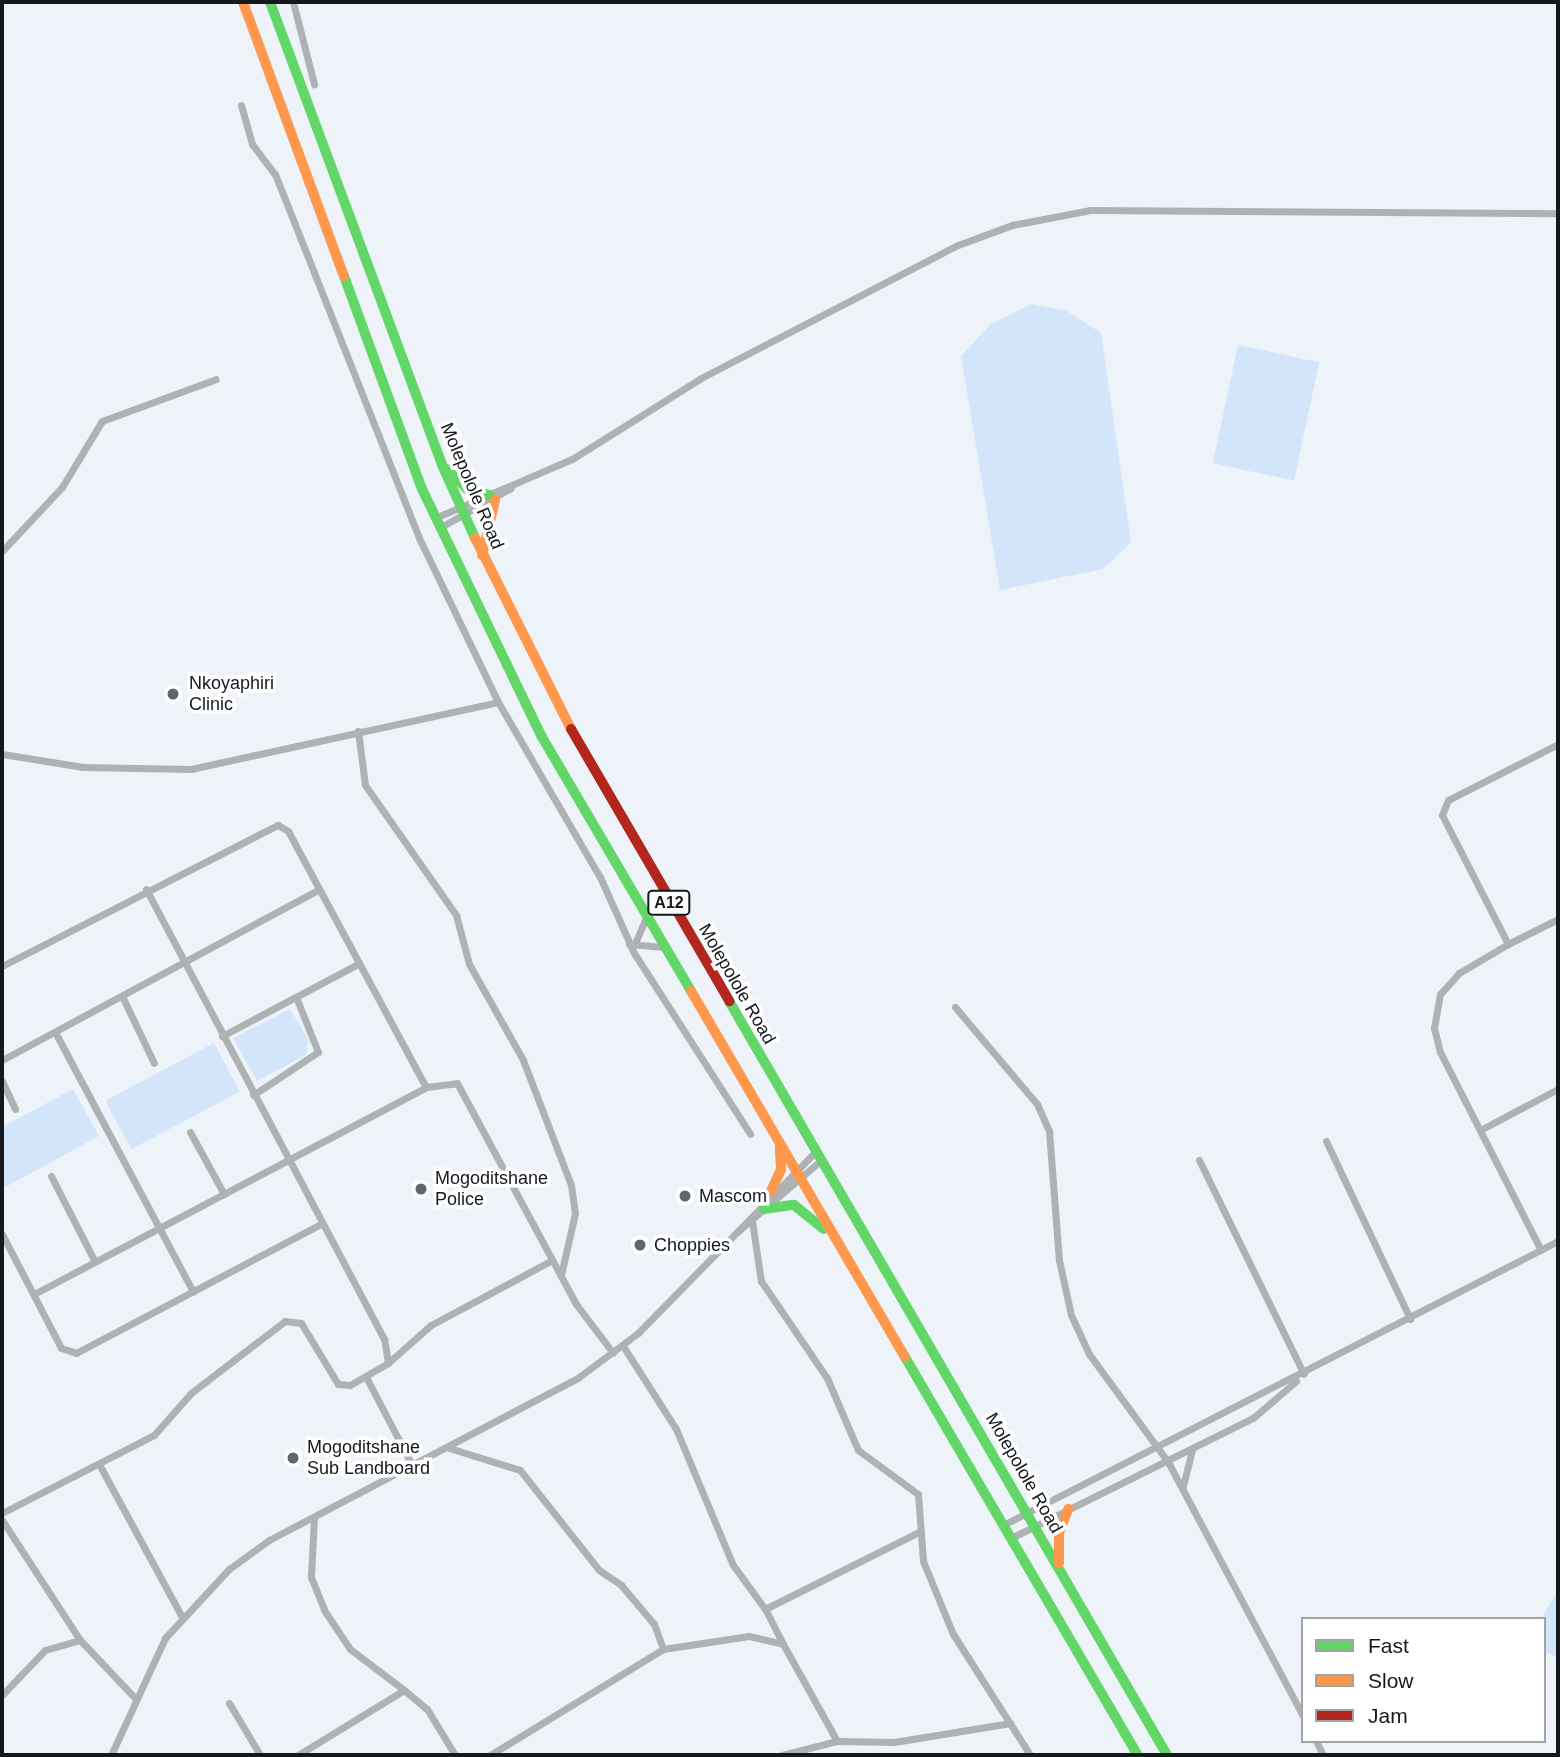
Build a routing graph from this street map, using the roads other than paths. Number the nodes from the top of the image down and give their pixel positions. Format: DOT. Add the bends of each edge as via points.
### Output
graph roads {
  1 [pos="243,2"];
  2 [pos="270,2"];
  3 [pos="293,2"];
  4 [pos="314,83"];
  5 [pos="241,105"];
  6 [pos="1558,213"];
  7 [pos="216,379"];
  8 [pos="442,465"];
  9 [pos="492,497"];
  10 [pos="461,512"];
  11 [pos="437,523"];
  12 [pos="2,551"];
  13 [pos="482,558"];
  14 [pos="498,702"];
  15 [pos="358,731"];
  16 [pos="1558,744"];
  17 [pos="2,754"];
  18 [pos="146,889"];
  19 [pos="318,890"];
  20 [pos="646,915"];
  21 [pos="1558,919"];
  22 [pos="632,943"];
  23 [pos="1508,944"];
  24 [pos="665,947"];
  25 [pos="184,962"];
  26 [pos="358,964"];
  27 [pos="2,966"];
  28 [pos="122,996"];
  29 [pos="296,997"];
  30 [pos="955,1007"];
  31 [pos="55,1032"];
  32 [pos="222,1036"];
  33 [pos="2,1060"];
  34 [pos="154,1063"];
  35 [pos="2,1081"];
  36 [pos="426,1087"];
  37 [pos="1558,1089"];
  38 [pos="253,1095"];
  39 [pos="15,1109"];
  40 [pos="1482,1129"];
  41 [pos="190,1132"];
  42 [pos="750,1134"];
  43 [pos="778,1140"];
  44 [pos="1326,1141"];
  45 [pos="818,1156"];
  46 [pos="288,1160"];
  47 [pos="1199,1160"];
  48 [pos="797,1172"];
  49 [pos="51,1176"];
  50 [pos="771,1191"];
  51 [pos="224,1195"];
  52 [pos="764,1209"];
  53 [pos="752,1221"];
  54 [pos="321,1224"];
  55 [pos="160,1228"];
  56 [pos="737,1232"];
  57 [pos="2,1234"];
  58 [pos="835,1241"];
  59 [pos="1558,1241"];
  60 [pos="1541,1250"];
  61 [pos="94,1260"];
  62 [pos="552,1260"];
  63 [pos="561,1276"];
  64 [pos="192,1292"];
  65 [pos="34,1294"];
  66 [pos="1410,1319"];
  67 [pos="622,1346"];
  68 [pos="613,1353"];
  69 [pos="388,1363"];
  70 [pos="1304,1374"];
  71 [pos="366,1377"];
  72 [pos="449,1448"];
  73 [pos="1158,1448"];
  74 [pos="1192,1450"];
  75 [pos="1168,1462"];
  76 [pos="100,1466"];
  77 [pos="412,1467"];
  78 [pos="1182,1489"];
  79 [pos="1075,1490"];
  80 [pos="1083,1501"];
  81 [pos="1068,1508"];
  82 [pos="1028,1513"];
  83 [pos="2,1514"];
  84 [pos="314,1517"];
  85 [pos="2,1520"];
  86 [pos="1003,1525"];
  87 [pos="1035,1525"];
  88 [pos="921,1531"];
  89 [pos="1011,1538"];
  90 [pos="1060,1569"];
  91 [pos="765,1609"];
  92 [pos="182,1616"];
  93 [pos="80,1640"];
  94 [pos="783,1644"];
  95 [pos="663,1649"];
  96 [pos="404,1690"];
  97 [pos="2,1695"];
  98 [pos="134,1697"];
  99 [pos="229,1703"];
  100 [pos="1301,1712"];
  101 [pos="1010,1723"];
  102 [pos="837,1741"];
  103 [pos="111,1755"];
  104 [pos="260,1755"];
  105 [pos="298,1755"];
  106 [pos="454,1755"];
  107 [pos="490,1755"];
  108 [pos="782,1755"];
  109 [pos="1030,1755"];
  110 [pos="1138,1755"];
  111 [pos="1167,1755"];
  1 -- 11 [label="main road, A12"];
  2 -- 8 [label="main road, Molepolole Road / A12"];
  3 -- 4 [label="street"];
  5 -- 14 [label="street" via="252,144 275,174 421,542"];
  6 -- 9 [label="street" via="1091,210 1012,225 958,245 701,378 572,459"];
  7 -- 12 [label="street" via="102,421 62,487"];
  8 -- 9 [label="main road" via="467,489"];
  8 -- 10 [label="main road, Molepolole Road / A12"];
  9 -- 10 [label="street"];
  9 -- 13 [label="main road"];
  10 -- 11 [label="street"];
  10 -- 13 [label="main road, Molepolole Road / A12"];
  11 -- 20 [label="main road, A12" via="541,737"];
  13 -- 45 [label="main road, Molepolole Road / A12" via="609,801"];
  14 -- 15 [label="street"];
  14 -- 22 [label="street" via="600,877"];
  15 -- 17 [label="street" via="191,769 83,767"];
  15 -- 63 [label="street" via="365,785 456,915 470,964 523,1059 573,1192"];
  16 -- 23 [label="street" via="1448,800 1442,815"];
  18 -- 19 [label="street" via="278,825 288,831"];
  18 -- 25 [label="street"];
  18 -- 27 [label="street"];
  19 -- 25 [label="street"];
  19 -- 26 [label="street"];
  20 -- 22 [label="street"];
  20 -- 24 [label="main road, A12"];
  21 -- 23 [label="street"];
  22 -- 24 [label="street"];
  22 -- 42 [label="street"];
  23 -- 40 [label="street" via="1459,973 1440,994 1434,1028 1440,1052"];
  24 -- 43 [label="main road, A12"];
  25 -- 28 [label="street"];
  25 -- 32 [label="street"];
  26 -- 29 [label="street"];
  26 -- 36 [label="street"];
  28 -- 31 [label="street"];
  28 -- 34 [label="street"];
  29 -- 32 [label="street"];
  29 -- 38 [label="street" via="318,1052"];
  30 -- 73 [label="street" via="1037,1104 1049,1131 1059,1260 1071,1315 1089,1354"];
  31 -- 33 [label="street"];
  31 -- 55 [label="street"];
  32 -- 38 [label="street"];
  35 -- 39 [label="street"];
  36 -- 46 [label="street"];
  36 -- 62 [label="street" via="457,1083 466,1093"];
  37 -- 40 [label="street"];
  38 -- 46 [label="street"];
  40 -- 60 [label="street"];
  41 -- 51 [label="street"];
  43 -- 48 [label="main road, A12"];
  43 -- 50 [label="main road" via="782,1164"];
  44 -- 66 [label="street"];
  45 -- 48 [label="street"];
  45 -- 82 [label="main road, Molepolole Road / A12"];
  46 -- 51 [label="street"];
  46 -- 54 [label="street"];
  47 -- 70 [label="street"];
  48 -- 50 [label="street"];
  48 -- 52 [label="street"];
  48 -- 58 [label="main road, A12"];
  49 -- 61 [label="street"];
  50 -- 56 [label="street"];
  51 -- 55 [label="street"];
  52 -- 53 [label="street"];
  52 -- 58 [label="main road" via="794,1205"];
  53 -- 56 [label="street"];
  53 -- 88 [label="street" via="755,1260 771,1299 827,1378 858,1450 918,1493"];
  54 -- 64 [label="street"];
  54 -- 69 [label="street" via="384,1339"];
  55 -- 61 [label="street"];
  55 -- 64 [label="street"];
  56 -- 67 [label="street"];
  57 -- 65 [label="street"];
  58 -- 86 [label="main road, A12"];
  59 -- 60 [label="street"];
  60 -- 66 [label="street"];
  61 -- 65 [label="street"];
  62 -- 63 [label="street"];
  62 -- 69 [label="street" via="431,1325"];
  63 -- 68 [label="street"];
  64 -- 65 [label="street" via="76,1353 61,1348"];
  66 -- 70 [label="street"];
  67 -- 68 [label="street"];
  67 -- 91 [label="street" via="676,1429 733,1565"];
  68 -- 72 [label="street"];
  69 -- 71 [label="street"];
  70 -- 73 [label="street"];
  70 -- 74 [label="street" via="1253,1418"];
  71 -- 76 [label="street" via="338,1384 301,1323 285,1321 191,1393 153,1435"];
  71 -- 77 [label="street"];
  72 -- 77 [label="street"];
  72 -- 95 [label="street" via="520,1470 599,1570 621,1585 654,1623"];
  73 -- 75 [label="street"];
  73 -- 79 [label="street"];
  74 -- 75 [label="street"];
  74 -- 78 [label="street"];
  75 -- 78 [label="street"];
  75 -- 80 [label="street"];
  76 -- 83 [label="street"];
  76 -- 92 [label="street"];
  77 -- 84 [label="street"];
  78 -- 100 [label="street"];
  79 -- 80 [label="street"];
  79 -- 82 [label="street"];
  80 -- 81 [label="street"];
  81 -- 87 [label="street"];
  81 -- 90 [label="main road" via="1059,1533"];
  82 -- 86 [label="street"];
  82 -- 87 [label="main road, Molepolole Road / A12"];
  84 -- 92 [label="street" via="229,1569"];
  84 -- 96 [label="street" via="311,1577 324,1610 351,1649"];
  85 -- 93 [label="street"];
  86 -- 89 [label="main road, A12"];
  87 -- 89 [label="street"];
  87 -- 90 [label="main road, Molepolole Road / A12"];
  88 -- 91 [label="street"];
  88 -- 101 [label="street" via="923,1560 953,1634"];
  89 -- 110 [label="main road, A12"];
  90 -- 111 [label="main road, Molepolole Road / A12"];
  91 -- 94 [label="street"];
  92 -- 98 [label="street"];
  93 -- 97 [label="street" via="45,1650"];
  93 -- 98 [label="street"];
  94 -- 95 [label="street" via="749,1636"];
  94 -- 102 [label="street"];
  95 -- 107 [label="street"];
  96 -- 105 [label="street"];
  96 -- 106 [label="street" via="427,1709"];
  98 -- 103 [label="street"];
  99 -- 104 [label="street"];
  101 -- 102 [label="street" via="894,1742"];
  101 -- 109 [label="street"];
  102 -- 108 [label="street"];
}
